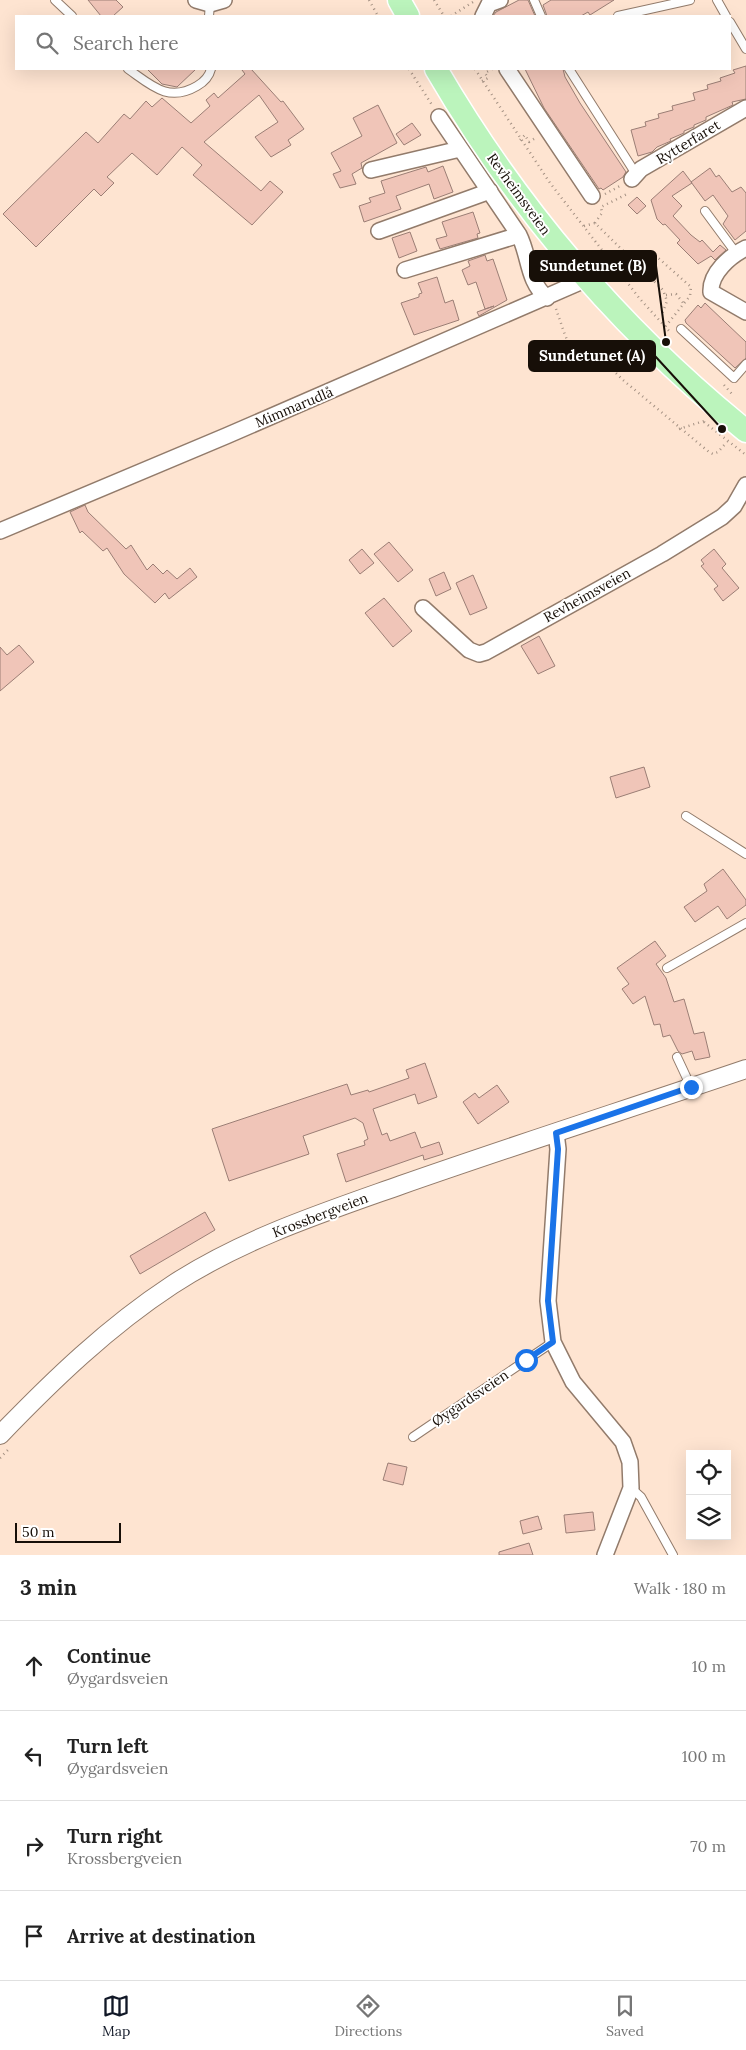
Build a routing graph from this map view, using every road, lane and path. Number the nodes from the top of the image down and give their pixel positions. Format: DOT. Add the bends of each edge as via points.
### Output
graph roads {
  1 [pos="55,0"];
  2 [pos="369,0"];
  3 [pos="400,0"];
  4 [pos="434,0"];
  5 [pos="477,0"];
  6 [pos="500,0"];
  7 [pos="534,0"];
  8 [pos="690,0"];
  9 [pos="717,0"];
  10 [pos="71,15"];
  11 [pos="377,15"];
  12 [pos="408,15"];
  13 [pos="443,15"];
  14 [pos="453,15"];
  15 [pos="484,15"];
  16 [pos="541,15"];
  17 [pos="622,15"];
  18 [pos="725,15"];
  19 [pos="731,24"];
  20 [pos="746,49"];
  21 [pos="130,70"];
  22 [pos="210,70"];
  23 [pos="410,70"];
  24 [pos="437,70"];
  25 [pos="476,70"];
  26 [pos="490,70"];
  27 [pos="508,70"];
  28 [pos="570,70"];
  29 [pos="482,81"];
  30 [pos="746,108"];
  31 [pos="439,117"];
  32 [pos="520,140"];
  33 [pos="529,142"];
  34 [pos="460,149"];
  35 [pos="371,170"];
  36 [pos="634,177"];
  37 [pos="490,191"];
  38 [pos="592,196"];
  39 [pos="705,211"];
  40 [pos="584,226"];
  41 [pos="379,231"];
  42 [pos="519,235"];
  43 [pos="741,250"];
  44 [pos="638,266"];
  45 [pos="405,270"];
  46 [pos="587,279"];
  47 [pos="666,295"];
  48 [pos="551,302"];
  49 [pos="684,304"];
  50 [pos="746,312"];
  51 [pos="662,314"];
  52 [pos="665,327"];
  53 [pos="681,329"];
  54 [pos="673,335"];
  55 [pos="622,357"];
  56 [pos="746,364"];
  57 [pos="609,366"];
  58 [pos="720,381"];
  59 [pos="733,394"];
  60 [pos="704,421"];
  61 [pos="680,429"];
  62 [pos="737,437"];
  63 [pos="746,485"];
  64 [pos="0,531"];
  65 [pos="423,608"];
  66 [pos="686,816"];
  67 [pos="746,854"];
  68 [pos="746,923"];
  69 [pos="667,968"];
  70 [pos="677,1056"];
  71 [pos="746,1069"];
  72 [pos="691,1087"];
  73 [pos="556,1133"];
  74 [pos="553,1342"];
  75 [pos="413,1437"];
  76 [pos="6,1440"];
  77 [pos="0,1458"];
  78 [pos="631,1488"];
  79 [pos="605,1555"];
  80 [pos="673,1555"];
  1 -- 10 [label="lane"];
  2 -- 11 [label="path"];
  3 -- 12 [label="main road"];
  4 -- 13 [label="path"];
  5 -- 14 [label="path"];
  6 -- 15 [label="street" via="490,4"];
  7 -- 16 [label="lane"];
  8 -- 17 [label="lane"];
  9 -- 18 [label="lane"];
  19 -- 20 [label="lane"];
  21 -- 22 [label="lane" via="163,92 173,94 204,82"];
  23 -- 31 [label="path"];
  24 -- 46 [label="main road, Revheimsveien" via="516,191"];
  25 -- 29 [label="path"];
  26 -- 29 [label="path" via="485,72 488,78"];
  27 -- 38 [label="street" via="573,182"];
  28 -- 36 [label="lane"];
  29 -- 32 [label="path"];
  30 -- 36 [label="street, Rytterfaret"];
  31 -- 34 [label="street, Revheimsveien"];
  32 -- 33 [label="path" via="525,136"];
  32 -- 40 [label="path"];
  34 -- 35 [label="street"];
  34 -- 37 [label="street, Revheimsveien"];
  36 -- 38 [label="path" via="597,198"];
  37 -- 41 [label="street"];
  37 -- 42 [label="street, Revheimsveien"];
  39 -- 43 [label="lane"];
  40 -- 44 [label="path" via="595,223"];
  40 -- 52 [label="path"];
  42 -- 45 [label="street"];
  42 -- 48 [label="street, Revheimsveien" via="531,277"];
  43 -- 50 [label="street" via="713,278 711,292"];
  44 -- 47 [label="path"];
  44 -- 49 [label="path" via="651,256 662,260 691,287 690,296"];
  46 -- 48 [label="street, Mimmarudlå"];
  46 -- 62 [label="main road, Revheimsveien"];
  47 -- 49 [label="path" via="676,294"];
  47 -- 51 [label="path"];
  48 -- 57 [label="path" via="574,357 589,367"];
  48 -- 64 [label="street, Mimmarudlå"];
  49 -- 52 [label="path"];
  52 -- 54 [label="path"];
  53 -- 56 [label="lane" via="734,378"];
  55 -- 57 [label="path"];
  57 -- 61 [label="path"];
  58 -- 59 [label="path"];
  60 -- 61 [label="path"];
  61 -- 62 [label="path" via="713,454"];
  63 -- 65 [label="street, Revheimsveien" via="734,506 722,517 486,652 479,654 469,650"];
  66 -- 67 [label="lane"];
  68 -- 69 [label="lane"];
  70 -- 72 [label="lane"];
  71 -- 72 [label="street, Krossbergveien"];
  72 -- 73 [label="street, Krossbergveien"];
  73 -- 74 [label="street" via="558,1149 548,1301"];
  73 -- 76 [label="street, Krossbergveien" via="312,1217 236,1248 174,1284 96,1342"];
  74 -- 75 [label="lane, Øygardsveien"];
  74 -- 78 [label="street" via="573,1382 623,1442 630,1462"];
  76 -- 77 [label="path"];
  78 -- 79 [label="street"];
  78 -- 80 [label="lane" via="641,1496"];
}
